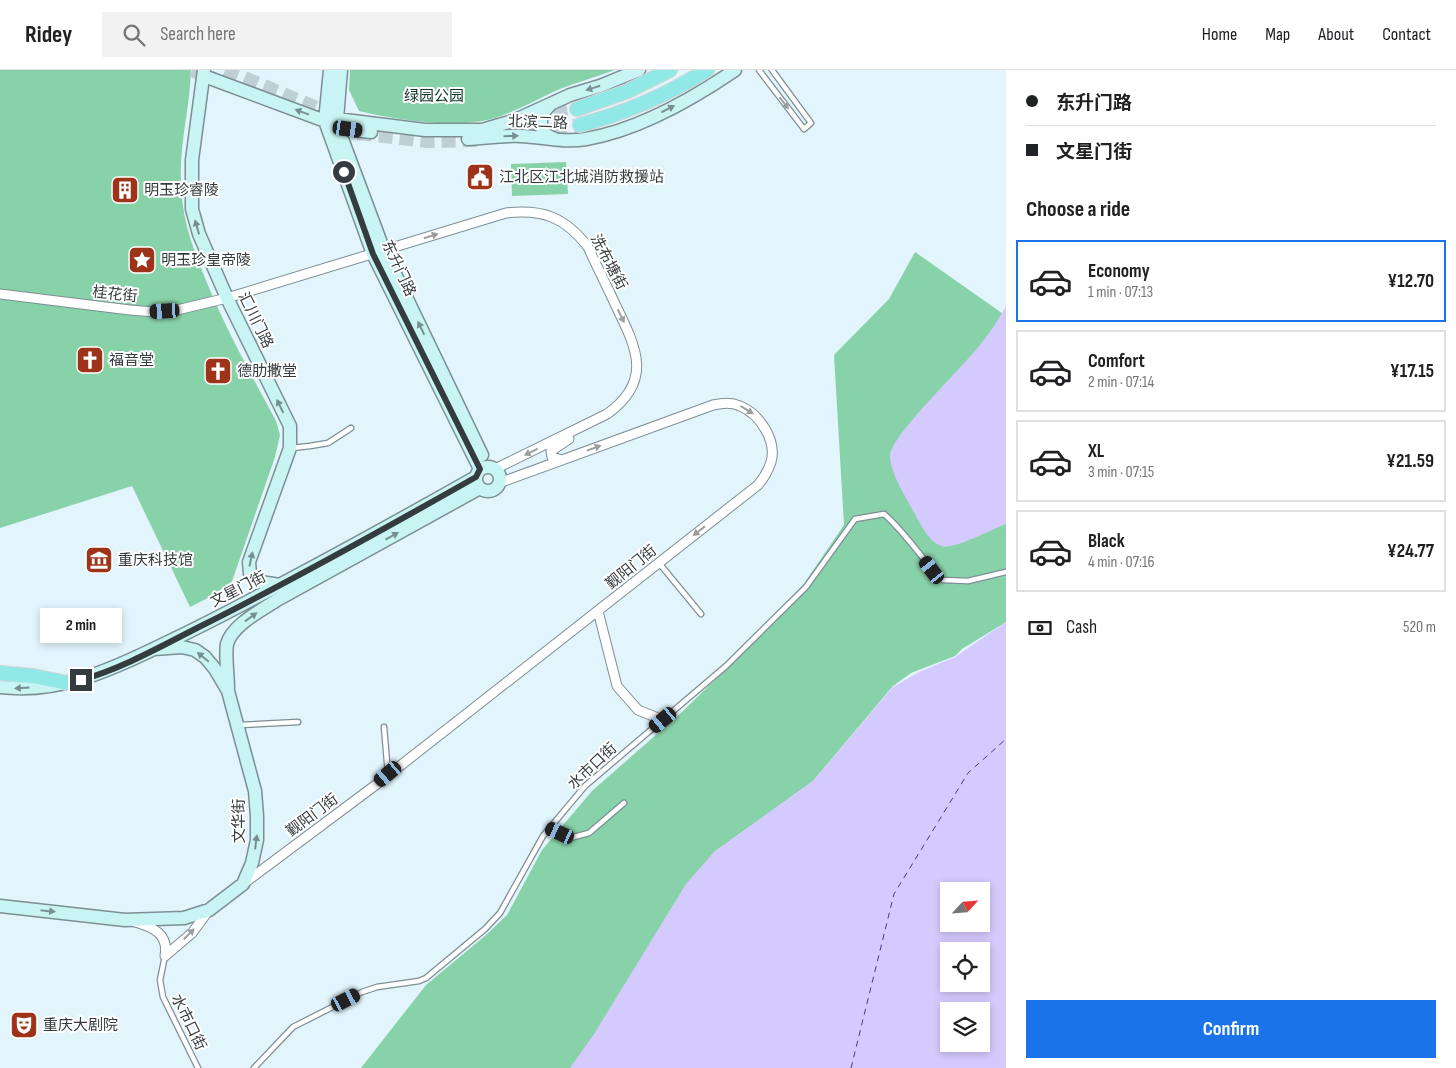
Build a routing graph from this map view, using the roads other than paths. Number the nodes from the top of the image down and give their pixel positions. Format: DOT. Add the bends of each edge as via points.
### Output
graph roads {
  1 [pos="330,70"];
  2 [pos="341,70"];
  3 [pos="639,70"];
  4 [pos="670,70"];
  5 [pos="707,70"];
  6 [pos="735,70"];
  7 [pos="759,70"];
  8 [pos="772,70"];
  9 [pos="204,73"];
  10 [pos="551,104"];
  11 [pos="576,109"];
  12 [pos="334,122"];
  13 [pos="580,125"];
  14 [pos="561,141"];
  15 [pos="379,252"];
  16 [pos="0,294"];
  17 [pos="227,298"];
  18 [pos="586,425"];
  19 [pos="351,428"];
  20 [pos="290,448"];
  21 [pos="562,460"];
  22 [pos="484,474"];
  23 [pos="499,483"];
  24 [pos="658,562"];
  25 [pos="1006,572"];
  26 [pos="280,585"];
  27 [pos="598,611"];
  28 [pos="701,614"];
  29 [pos="154,649"];
  30 [pos="0,673"];
  31 [pos="67,683"];
  32 [pos="0,687"];
  33 [pos="228,691"];
  34 [pos="663,720"];
  35 [pos="298,722"];
  36 [pos="238,725"];
  37 [pos="384,727"];
  38 [pos="388,774"];
  39 [pos="624,803"];
  40 [pos="550,829"];
  41 [pos="243,884"];
  42 [pos="0,906"];
  43 [pos="210,910"];
  44 [pos="125,920"];
  45 [pos="165,956"];
  46 [pos="198,1068"];
  47 [pos="254,1068"];
  1 -- 12 [label="street, 东升门路"];
  2 -- 12 [label="street, 东升门路"];
  3 -- 10 [label="street, 北滨二路, one-way"];
  4 -- 11 [label="main road, 北滨二路" via="628,91"];
  5 -- 13 [label="main road, 北滨二路" via="658,98"];
  14 -- 6 [label="street, 北滨二路, one-way" via="594,137 639,123"];
  7 -- 8 [label="lane, one-way" via="804,128 811,123"];
  12 -- 9 [label="street, 北滨二路, one-way"];
  17 -- 9 [label="street, 汇川门路, one-way" via="199,234 192,209 192,160"];
  10 -- 12 [label="street, 北滨二路" via="521,118 482,130 425,130"];
  10 -- 14 [label="street" via="541,117 542,127 546,134"];
  12 -- 14 [label="street, 北滨二路, one-way" via="428,138 519,136"];
  12 -- 15 [label="street, 东升门路"];
  15 -- 17 [label="street, 洗布塘街"];
  15 -- 18 [label="street, 洗布塘街, one-way" via="506,213 539,212 566,224 578,234 588,247 632,338 637,357 637,374 630,392 618,406"];
  15 -- 22 [label="street, 东升门路"];
  16 -- 17 [label="street, 桂花街" via="154,312"];
  20 -- 17 [label="street, 汇川门路, one-way" via="290,426"];
  18 -- 21 [label="street" via="551,451 552,457"];
  18 -- 22 [label="street, 洗布塘街, one-way"];
  19 -- 20 [label="lane" via="328,443"];
  26 -- 20 [label="street, 汇川门路, one-way" via="260,582 250,574 249,562"];
  21 -- 23 [label="street, 觐阳门街"];
  21 -- 24 [label="street, 觐阳门街, one-way" via="714,405 733,404 753,413 772,444 772,460 766,474 758,486"];
  22 -- 23 [label="street, 东升门路" via="500,476"];
  22 -- 23 [label="street" via="483,490 491,491"];
  22 -- 26 [label="street, 文星门街"];
  33 -- 22 [label="street, 文星门街, one-way" via="227,644 236,629 277,600"];
  24 -- 27 [label="street, 觐阳门街"];
  24 -- 28 [label="lane"];
  25 -- 34 [label="lane, 水市口街" via="968,581 943,580 884,514 856,520 806,586 726,666"];
  26 -- 29 [label="street, 文星门街"];
  27 -- 34 [label="street" via="618,686 638,710"];
  27 -- 38 [label="street, 觐阳门街"];
  29 -- 31 [label="street, 文星门街" via="94,676"];
  33 -- 29 [label="street, 文华街, one-way" via="205,656 195,650 182,646"];
  30 -- 31 [label="main road"];
  31 -- 32 [label="street, 文星门街, one-way" via="16,689"];
  33 -- 36 [label="street, 文华街"];
  34 -- 40 [label="lane, 水市口街" via="585,786"];
  35 -- 36 [label="lane"];
  41 -- 36 [label="street, 文华街, one-way" via="252,863 258,816"];
  37 -- 38 [label="lane"];
  38 -- 41 [label="street, 觐阳门街"];
  39 -- 40 [label="lane" via="589,833 570,838"];
  40 -- 47 [label="lane, 水市口街" via="500,913 426,978 362,992 293,1027"];
  41 -- 43 [label="street, 文华街"];
  42 -- 44 [label="street, 文华街, one-way"];
  43 -- 44 [label="street, 文华街" via="184,918"];
  45 -- 43 [label="street, one-way" via="192,933"];
  44 -- 45 [label="street" via="150,926 158,932 166,947"];
  45 -- 46 [label="lane, 水市口街" via="160,980 163,997"];
}
